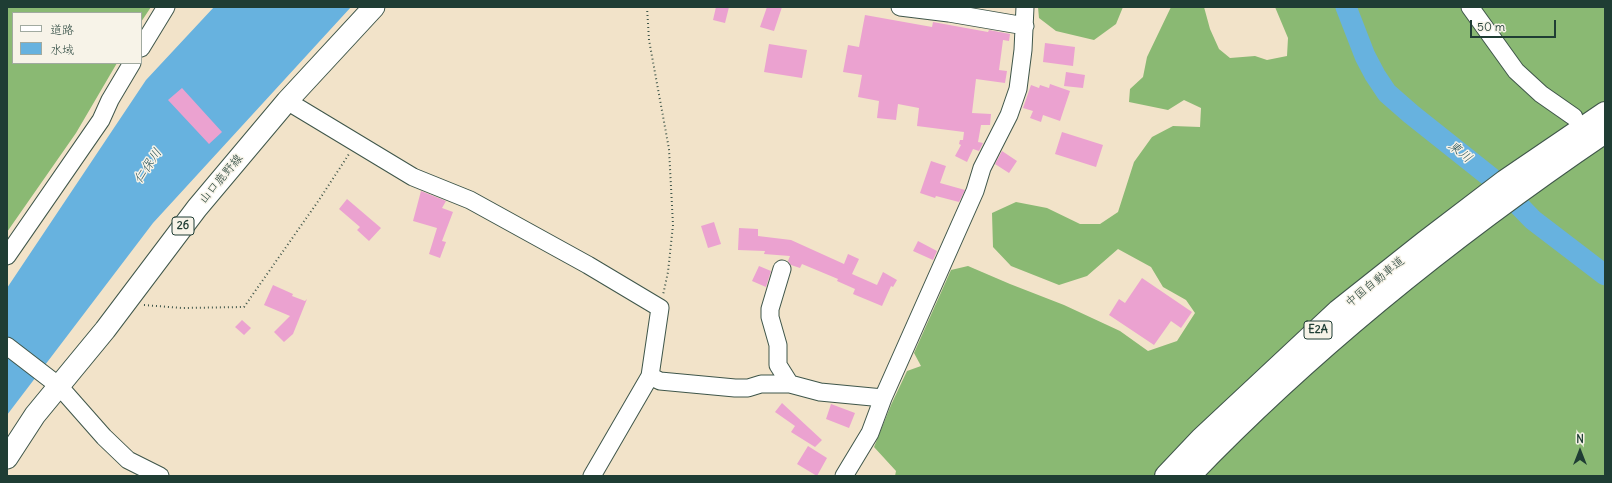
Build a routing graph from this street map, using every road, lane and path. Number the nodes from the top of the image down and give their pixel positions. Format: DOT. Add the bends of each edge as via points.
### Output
graph roads {
  1 [pos="166,7"];
  2 [pos="374,7"];
  3 [pos="647,7"];
  4 [pos="900,7"];
  5 [pos="1025,7"];
  6 [pos="1470,7"];
  7 [pos="1025,26"];
  8 [pos="142,46"];
  9 [pos="131,64"];
  10 [pos="288,101"];
  11 [pos="1605,113"];
  12 [pos="1574,117"];
  13 [pos="1605,132"];
  14 [pos="357,142"];
  15 [pos="1512,187"];
  16 [pos="1489,203"];
  17 [pos="7,256"];
  18 [pos="782,269"];
  19 [pos="125,303"];
  20 [pos="660,308"];
  21 [pos="7,346"];
  22 [pos="650,376"];
  23 [pos="52,380"];
  24 [pos="790,384"];
  25 [pos="883,398"];
  26 [pos="7,458"];
  27 [pos="160,476"];
  28 [pos="592,476"];
  29 [pos="844,476"];
  30 [pos="1166,476"];
  31 [pos="1189,476"];
  1 -- 8 [label="street"];
  2 -- 10 [label="main road, 山口鹿野線 / 26"];
  3 -- 20 [label="path" via="649,40 669,149 673,225 668,272"];
  4 -- 7 [label="street"];
  5 -- 7 [label="street"];
  6 -- 12 [label="street" via="1516,71 1540,94"];
  7 -- 25 [label="street" via="1018,89 1009,115 982,168 975,191"];
  9 -- 17 [label="street" via="101,120"];
  10 -- 14 [label="street"];
  10 -- 19 [label="main road, 山口鹿野線 / 26" via="197,208"];
  11 -- 15 [label="highway, 中国自動車道 / E2A"];
  13 -- 15 [label="highway, 中国自動車道 / E2A"];
  14 -- 19 [label="path" via="244,307 182,308"];
  14 -- 20 [label="street" via="414,177 470,200"];
  15 -- 16 [label="highway, 中国自動車道 / E2A"];
  16 -- 30 [label="highway, 中国自動車道 / E2A" via="1338,311 1201,439"];
  16 -- 31 [label="highway, 中国自動車道 / E2A" via="1276,390"];
  18 -- 24 [label="street" via="770,317 778,345 778,365"];
  19 -- 23 [label="main road, 山口鹿野線 / 26"];
  20 -- 22 [label="street"];
  21 -- 23 [label="street"];
  22 -- 24 [label="street" via="660,381 735,388 761,384"];
  22 -- 28 [label="street"];
  23 -- 26 [label="main road, 山口鹿野線 / 26" via="35,415"];
  23 -- 27 [label="street" via="128,460"];
  24 -- 25 [label="street" via="820,392"];
  25 -- 29 [label="street" via="870,433"];
}
